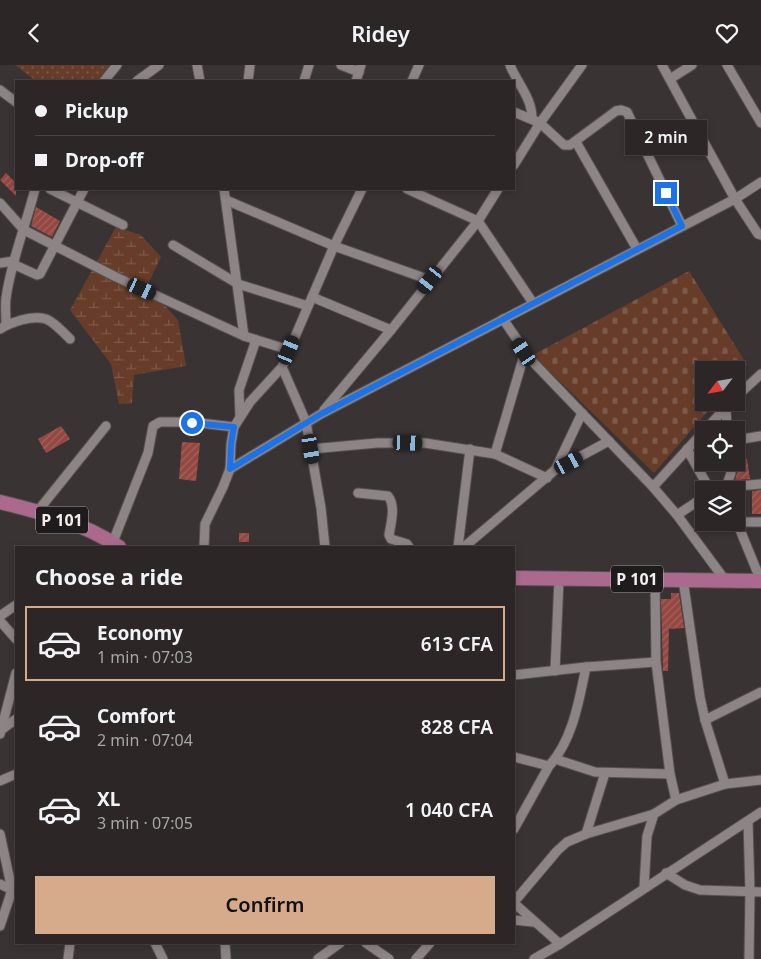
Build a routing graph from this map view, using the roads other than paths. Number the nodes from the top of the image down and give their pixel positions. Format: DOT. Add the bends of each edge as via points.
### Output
graph roads {
  1 [pos="117,65"];
  2 [pos="159,65"];
  3 [pos="197,65"];
  4 [pos="250,65"];
  5 [pos="309,65"];
  6 [pos="340,65"];
  7 [pos="419,65"];
  8 [pos="510,65"];
  9 [pos="582,65"];
  10 [pos="662,65"];
  11 [pos="692,65"];
  12 [pos="727,65"];
  13 [pos="358,73"];
  14 [pos="670,79"];
  15 [pos="105,80"];
  16 [pos="138,80"];
  17 [pos="200,80"];
  18 [pos="248,80"];
  19 [pos="304,80"];
  20 [pos="412,80"];
  21 [pos="0,90"];
  22 [pos="15,101"];
  23 [pos="515,112"];
  24 [pos="536,121"];
  25 [pos="761,123"];
  26 [pos="576,142"];
  27 [pos="515,163"];
  28 [pos="761,182"];
  29 [pos="35,190"];
  30 [pos="52,190"];
  31 [pos="84,190"];
  32 [pos="224,190"];
  33 [pos="362,190"];
  34 [pos="409,190"];
  35 [pos="497,190"];
  36 [pos="735,199"];
  37 [pos="226,200"];
  38 [pos="0,203"];
  39 [pos="78,203"];
  40 [pos="478,221"];
  41 [pos="123,225"];
  42 [pos="682,226"];
  43 [pos="24,230"];
  44 [pos="761,235"];
  45 [pos="173,245"];
  46 [pos="56,246"];
  47 [pos="334,246"];
  48 [pos="637,249"];
  49 [pos="0,263"];
  50 [pos="13,263"];
  51 [pos="430,280"];
  52 [pos="238,284"];
  53 [pos="310,301"];
  54 [pos="533,303"];
  55 [pos="503,319"];
  56 [pos="3,327"];
  57 [pos="391,330"];
  58 [pos="244,336"];
  59 [pos="70,339"];
  60 [pos="256,340"];
  61 [pos="289,350"];
  62 [pos="524,352"];
  63 [pos="282,367"];
  64 [pos="761,373"];
  65 [pos="745,388"];
  66 [pos="722,411"];
  67 [pos="582,413"];
  68 [pos="321,414"];
  69 [pos="240,417"];
  70 [pos="712,421"];
  71 [pos="306,422"];
  72 [pos="106,426"];
  73 [pos="234,427"];
  74 [pos="761,436"];
  75 [pos="745,439"];
  76 [pos="609,441"];
  77 [pos="695,441"];
  78 [pos="311,449"];
  79 [pos="470,449"];
  80 [pos="688,449"];
  81 [pos="495,454"];
  82 [pos="230,469"];
  83 [pos="555,470"];
  84 [pos="547,478"];
  85 [pos="705,481"];
  86 [pos="761,484"];
  87 [pos="745,486"];
  88 [pos="653,487"];
  89 [pos="358,493"];
  90 [pos="0,502"];
  91 [pos="695,503"];
  92 [pos="37,512"];
  93 [pos="677,515"];
  94 [pos="745,521"];
  95 [pos="761,522"];
  96 [pos="741,531"];
  97 [pos="115,546"];
  98 [pos="204,546"];
  99 [pos="325,546"];
  100 [pos="408,546"];
  101 [pos="458,546"];
  102 [pos="465,546"];
  103 [pos="515,578"];
  104 [pos="559,579"];
  105 [pos="655,579"];
  106 [pos="683,579"];
  107 [pos="725,580"];
  108 [pos="761,581"];
  109 [pos="15,606"];
  110 [pos="0,616"];
  111 [pos="0,621"];
  112 [pos="15,638"];
  113 [pos="656,661"];
  114 [pos="586,667"];
  115 [pos="555,671"];
  116 [pos="515,675"];
  117 [pos="15,677"];
  118 [pos="761,692"];
  119 [pos="15,720"];
  120 [pos="705,720"];
  121 [pos="1,732"];
  122 [pos="515,757"];
  123 [pos="552,762"];
  124 [pos="605,773"];
  125 [pos="15,774"];
  126 [pos="670,774"];
  127 [pos="761,780"];
  128 [pos="0,781"];
  129 [pos="725,784"];
  130 [pos="676,800"];
  131 [pos="761,812"];
  132 [pos="654,814"];
  133 [pos="748,821"];
  134 [pos="515,827"];
  135 [pos="0,834"];
  136 [pos="586,834"];
  137 [pos="666,873"];
  138 [pos="0,884"];
  139 [pos="644,887"];
  140 [pos="14,889"];
  141 [pos="750,891"];
  142 [pos="761,892"];
  143 [pos="515,901"];
  144 [pos="515,903"];
  145 [pos="515,920"];
  146 [pos="533,922"];
  147 [pos="0,926"];
  148 [pos="70,944"];
  149 [pos="156,944"];
  150 [pos="225,944"];
  151 [pos="339,944"];
  152 [pos="367,944"];
  153 [pos="429,944"];
  154 [pos="560,944"];
  155 [pos="68,959"];
  156 [pos="163,959"];
  157 [pos="226,959"];
  158 [pos="318,959"];
  159 [pos="389,959"];
  160 [pos="416,959"];
  161 [pos="534,959"];
  162 [pos="547,959"];
  163 [pos="749,959"];
  1 -- 15 [label="street"];
  2 -- 16 [label="street"];
  3 -- 17 [label="street"];
  4 -- 18 [label="street"];
  5 -- 19 [label="street"];
  6 -- 13 [label="street"];
  7 -- 20 [label="street"];
  8 -- 24 [label="street"];
  9 -- 24 [label="street"];
  10 -- 14 [label="street"];
  11 -- 14 [label="street"];
  12 -- 25 [label="street"];
  14 -- 36 [label="street"];
  21 -- 22 [label="street"];
  23 -- 24 [label="street"];
  24 -- 26 [label="street" via="564,145"];
  24 -- 27 [label="street"];
  26 -- 42 [label="street" via="616,111 627,113"];
  26 -- 48 [label="street"];
  28 -- 36 [label="street"];
  29 -- 43 [label="street"];
  30 -- 39 [label="street"];
  31 -- 39 [label="street"];
  32 -- 37 [label="street"];
  33 -- 47 [label="street"];
  34 -- 40 [label="street"];
  35 -- 40 [label="street"];
  36 -- 42 [label="street"];
  36 -- 44 [label="street"];
  37 -- 47 [label="street"];
  37 -- 52 [label="street"];
  38 -- 43 [label="street"];
  39 -- 41 [label="street"];
  39 -- 46 [label="street"];
  40 -- 51 [label="street"];
  40 -- 54 [label="street"];
  42 -- 48 [label="street"];
  43 -- 46 [label="street"];
  43 -- 50 [label="street"];
  45 -- 52 [label="street"];
  46 -- 50 [label="street" via="40,274"];
  46 -- 58 [label="street"];
  47 -- 51 [label="street"];
  47 -- 53 [label="street"];
  48 -- 54 [label="street"];
  49 -- 50 [label="street"];
  50 -- 56 [label="street"];
  51 -- 57 [label="street"];
  52 -- 53 [label="street"];
  52 -- 58 [label="street"];
  53 -- 57 [label="street"];
  53 -- 61 [label="street"];
  54 -- 55 [label="street"];
  55 -- 62 [label="street"];
  55 -- 68 [label="street"];
  56 -- 59 [label="street" via="34,318 47,319"];
  57 -- 68 [label="street"];
  58 -- 60 [label="street"];
  60 -- 61 [label="street"];
  60 -- 69 [label="street" via="239,390"];
  61 -- 63 [label="street"];
  62 -- 67 [label="street"];
  62 -- 81 [label="street"];
  63 -- 69 [label="street"];
  63 -- 71 [label="street"];
  64 -- 65 [label="street"];
  66 -- 70 [label="street"];
  67 -- 76 [label="street"];
  67 -- 83 [label="street"];
  68 -- 71 [label="street"];
  69 -- 73 [label="street"];
  71 -- 78 [label="street"];
  71 -- 82 [label="street"];
  72 -- 92 [label="street"];
  73 -- 82 [label="street"];
  73 -- 97 [label="street" via="160,422 153,426 148,453"];
  74 -- 75 [label="street"];
  76 -- 83 [label="street"];
  76 -- 88 [label="street"];
  77 -- 80 [label="street"];
  78 -- 79 [label="street" via="376,443"];
  78 -- 99 [label="street"];
  79 -- 81 [label="street"];
  79 -- 101 [label="street"];
  80 -- 85 [label="street"];
  80 -- 88 [label="street"];
  81 -- 84 [label="street"];
  82 -- 98 [label="street" via="205,524"];
  83 -- 84 [label="street"];
  84 -- 102 [label="street"];
  86 -- 87 [label="street"];
  88 -- 93 [label="street"];
  89 -- 100 [label="street" via="388,496 392,507 389,535"];
  90 -- 92 [label="main road, P 101"];
  91 -- 93 [label="street"];
  92 -- 97 [label="main road, P 101" via="75,525"];
  93 -- 107 [label="street"];
  94 -- 95 [label="street"];
  96 -- 108 [label="street"];
  103 -- 104 [label="main road, P 101"];
  104 -- 105 [label="main road, P 101"];
  104 -- 115 [label="street"];
  105 -- 106 [label="main road, P 101"];
  105 -- 113 [label="street"];
  106 -- 107 [label="main road, P 101"];
  106 -- 120 [label="street"];
  107 -- 108 [label="main road, P 101"];
  109 -- 110 [label="street"];
  111 -- 112 [label="street"];
  113 -- 114 [label="street"];
  113 -- 126 [label="street"];
  114 -- 115 [label="street"];
  114 -- 123 [label="street" via="575,719"];
  115 -- 116 [label="street"];
  117 -- 121 [label="street"];
  118 -- 120 [label="street"];
  119 -- 121 [label="street"];
  120 -- 129 [label="street"];
  122 -- 123 [label="street"];
  123 -- 124 [label="street"];
  123 -- 134 [label="street"];
  124 -- 126 [label="street"];
  124 -- 136 [label="street"];
  125 -- 128 [label="street"];
  126 -- 130 [label="street"];
  127 -- 129 [label="street"];
  129 -- 130 [label="street"];
  130 -- 132 [label="street"];
  131 -- 133 [label="street"];
  132 -- 136 [label="street"];
  132 -- 139 [label="street" via="647,836"];
  133 -- 137 [label="street"];
  133 -- 141 [label="street"];
  135 -- 140 [label="street"];
  136 -- 143 [label="street" via="557,851"];
  137 -- 139 [label="street"];
  137 -- 141 [label="street" via="700,890"];
  138 -- 140 [label="street"];
  139 -- 154 [label="street"];
  140 -- 147 [label="street"];
  141 -- 142 [label="street"];
  141 -- 163 [label="street"];
  144 -- 146 [label="street"];
  145 -- 146 [label="street"];
  146 -- 154 [label="street"];
  148 -- 155 [label="street"];
  149 -- 156 [label="street"];
  150 -- 157 [label="street"];
  151 -- 158 [label="street"];
  152 -- 159 [label="street"];
  153 -- 160 [label="street"];
  154 -- 161 [label="street"];
  161 -- 162 [label="street"];
}
